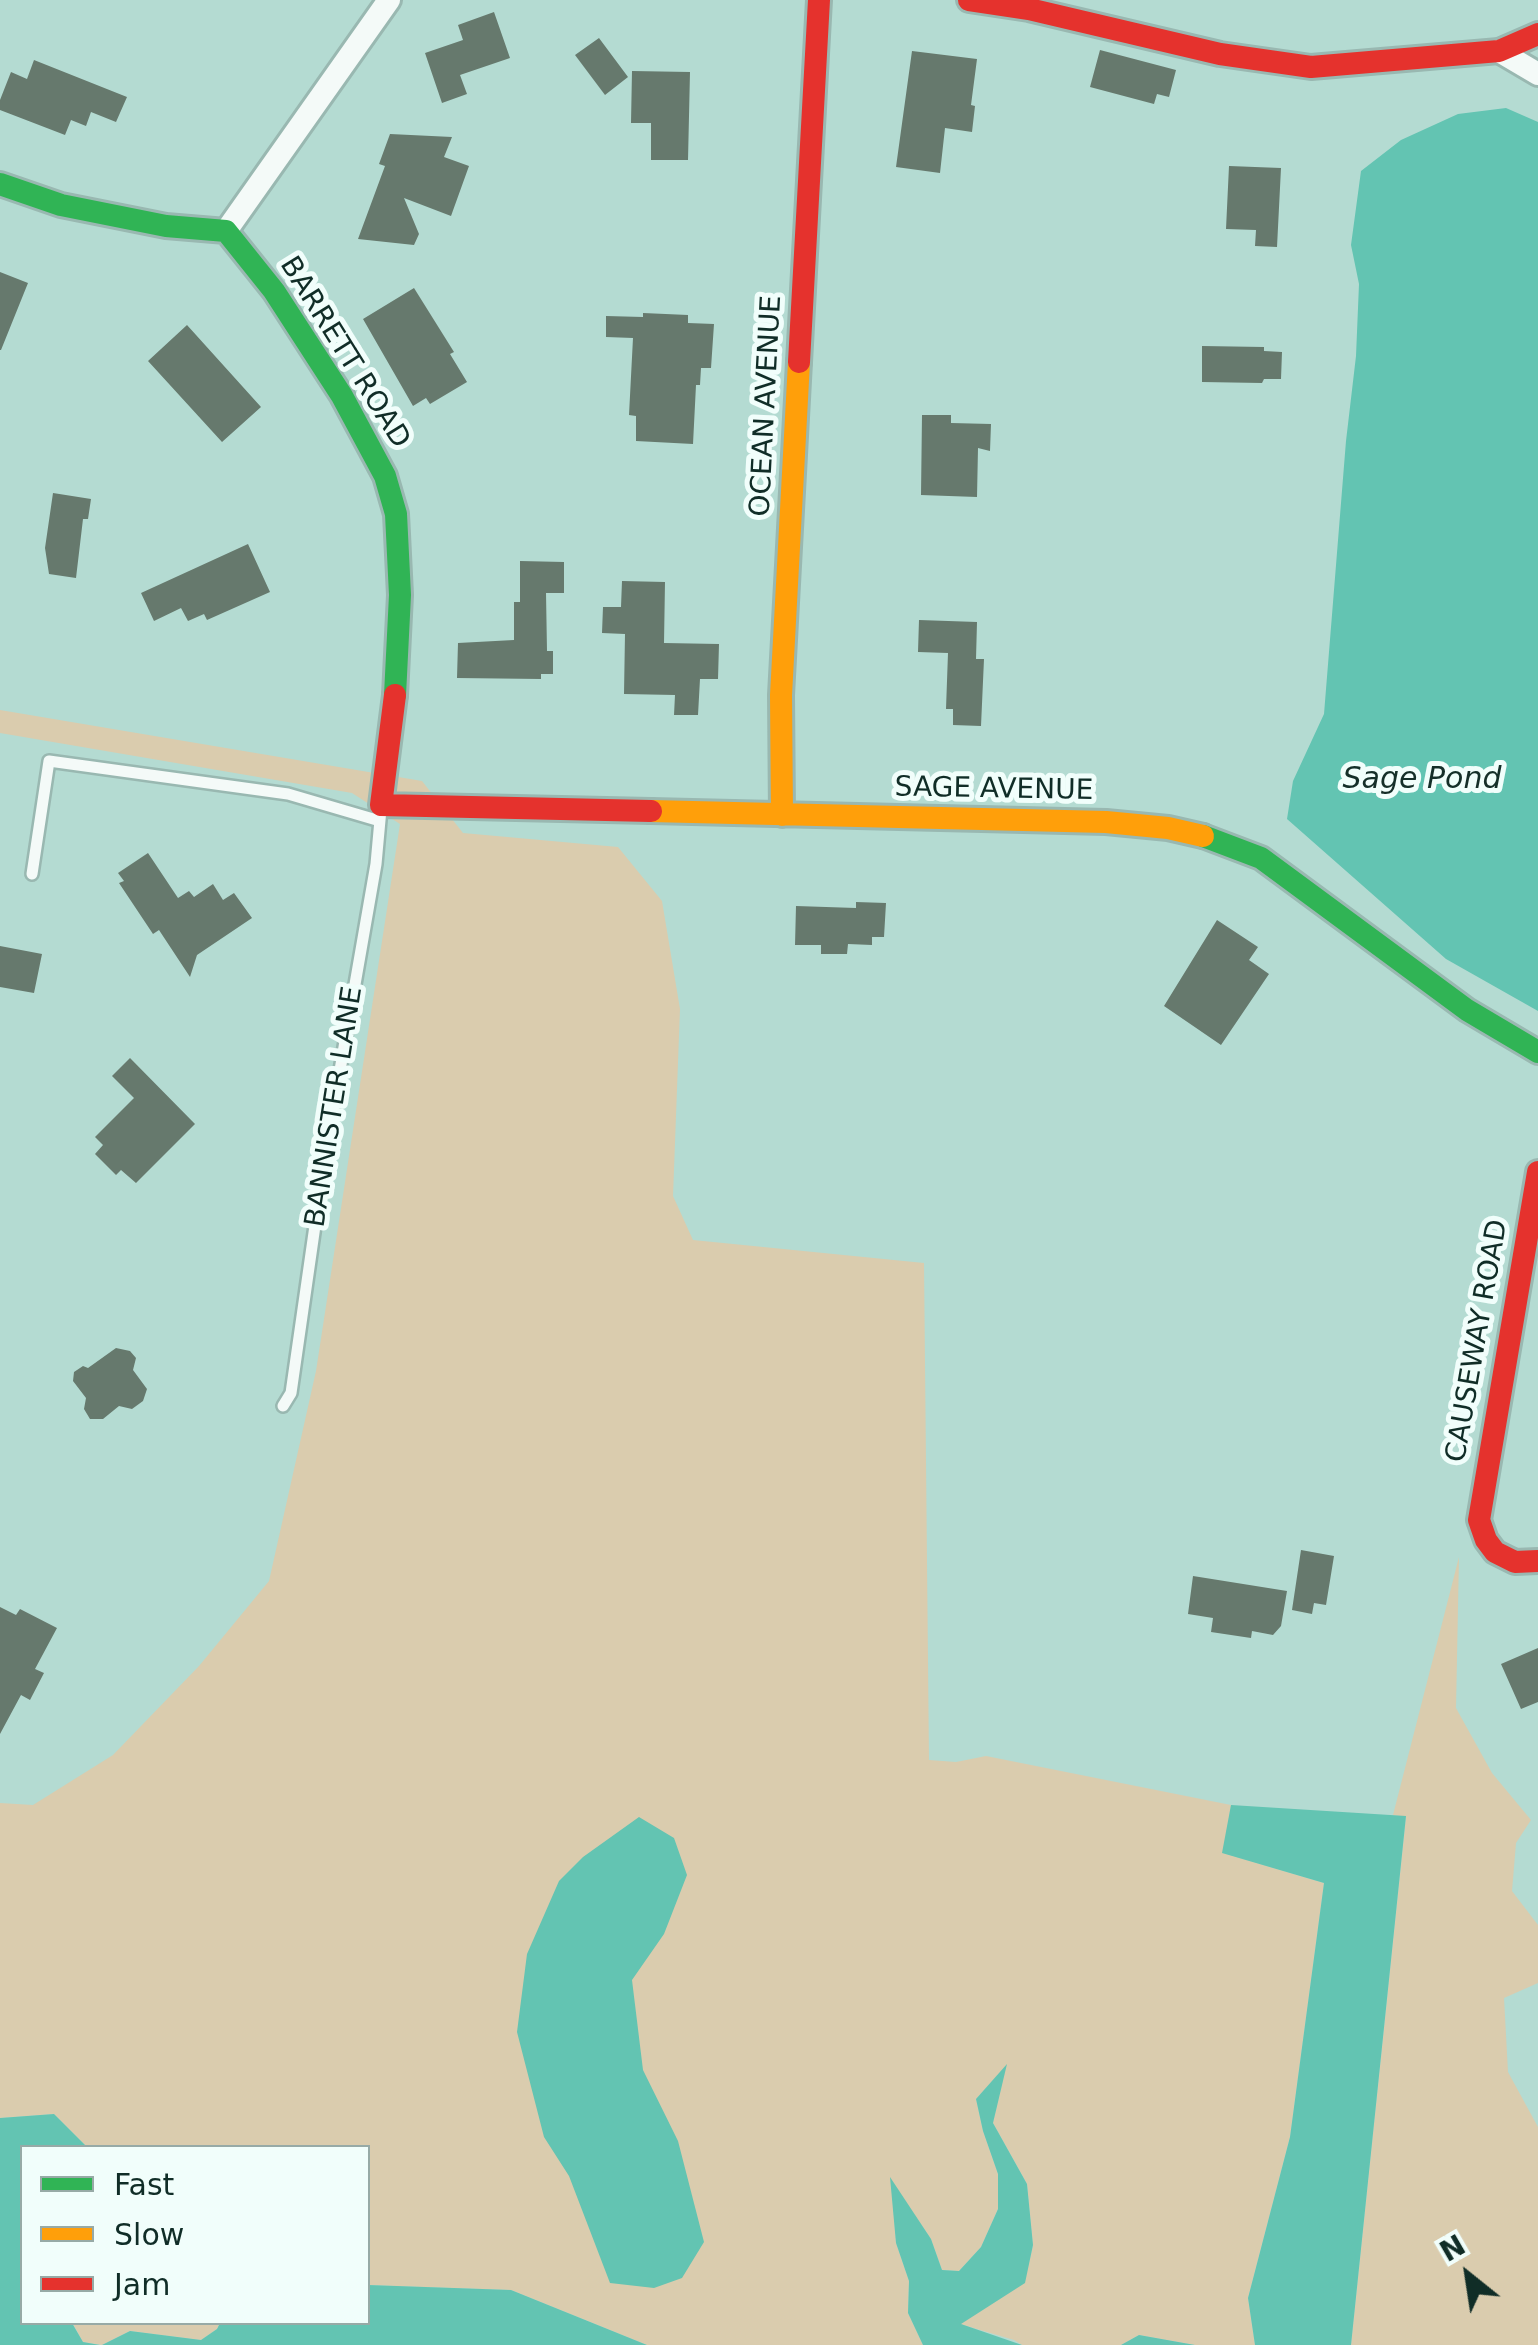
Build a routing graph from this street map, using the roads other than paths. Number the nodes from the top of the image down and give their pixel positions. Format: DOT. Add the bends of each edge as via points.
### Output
graph roads {
  1 [pos="389,0"];
  2 [pos="819,0"];
  3 [pos="969,0"];
  4 [pos="1538,34"];
  5 [pos="1499,52"];
  6 [pos="1538,74"];
  7 [pos="0,184"];
  8 [pos="226,231"];
  9 [pos="380,813"];
  10 [pos="782,815"];
  11 [pos="32,874"];
  12 [pos="1538,1052"];
  13 [pos="1538,1172"];
  14 [pos="283,1406"];
  15 [pos="1538,1561"];
  1 -- 8 [label="street"];
  2 -- 10 [label="street, OCEAN AVENUE" via="781,695"];
  3 -- 5 [label="street" via="1311,67"];
  4 -- 5 [label="street"];
  5 -- 6 [label="street"];
  7 -- 8 [label="street" via="78,208"];
  8 -- 9 [label="street, BARRETT ROAD" via="342,396 385,476 396,514 395,691"];
  9 -- 10 [label="street, SAGE AVENUE"];
  9 -- 11 [label="lane" via="49,761"];
  9 -- 14 [label="lane, BANNISTER LANE" via="291,1393"];
  10 -- 12 [label="street, SAGE AVENUE" via="1106,822 1216,839 1290,877 1467,1010"];
  13 -- 15 [label="street, CAUSEWAY ROAD" via="1479,1520 1495,1552 1515,1562"];
}
